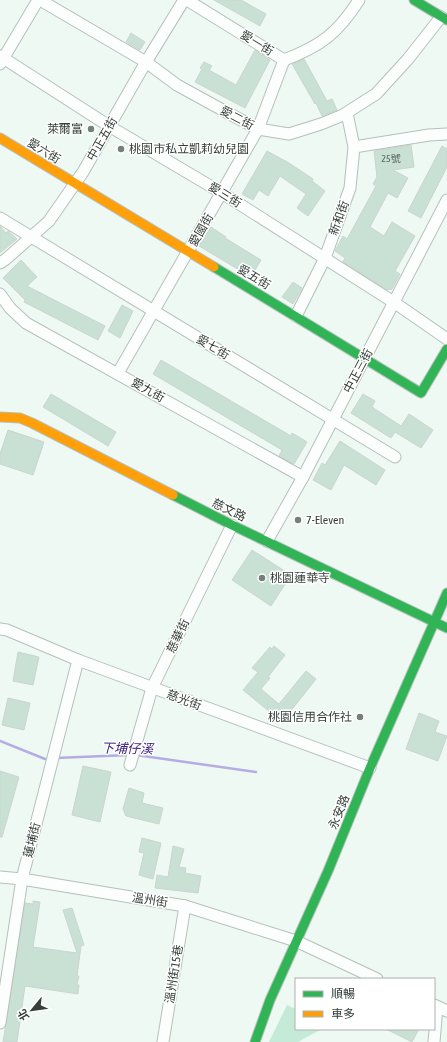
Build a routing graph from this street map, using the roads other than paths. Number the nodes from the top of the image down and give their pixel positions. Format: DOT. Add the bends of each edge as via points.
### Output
graph roads {
  1 [pos="39,0"];
  2 [pos="186,0"];
  3 [pos="359,0"];
  4 [pos="414,0"];
  5 [pos="444,18"];
  6 [pos="1,60"];
  7 [pos="284,60"];
  8 [pos="146,62"];
  9 [pos="347,113"];
  10 [pos="109,126"];
  11 [pos="258,129"];
  12 [pos="447,134"];
  13 [pos="0,138"];
  14 [pos="354,147"];
  15 [pos="74,184"];
  16 [pos="222,193"];
  17 [pos="447,200"];
  18 [pos="0,218"];
  19 [pos="31,237"];
  20 [pos="188,252"];
  21 [pos="325,258"];
  22 [pos="0,263"];
  23 [pos="0,294"];
  24 [pos="395,303"];
  25 [pos="153,310"];
  26 [pos="296,316"];
  27 [pos="447,339"];
  28 [pos="447,349"];
  29 [pos="365,358"];
  30 [pos="118,373"];
  31 [pos="0,417"];
  32 [pos="333,419"];
  33 [pos="395,457"];
  34 [pos="303,477"];
  35 [pos="232,525"];
  36 [pos="267,541"];
  37 [pos="447,593"];
  38 [pos="434,622"];
  39 [pos="447,628"];
  40 [pos="0,629"];
  41 [pos="78,660"];
  42 [pos="152,688"];
  43 [pos="131,758"];
  44 [pos="370,768"];
  45 [pos="0,877"];
  46 [pos="22,879"];
  47 [pos="185,906"];
  48 [pos="296,941"];
  49 [pos="375,978"];
  50 [pos="439,1008"];
  51 [pos="0,1023"];
  52 [pos="163,1042"];
  53 [pos="255,1042"];
  54 [pos="434,1042"];
  1 -- 6 [label="street"];
  1 -- 8 [label="street, 愛二街"];
  2 -- 7 [label="street, 愛一街"];
  2 -- 8 [label="street, 中正五街"];
  3 -- 7 [label="street, 愛一街" via="342,25 328,38 312,49"];
  4 -- 5 [label="street"];
  5 -- 9 [label="street, 愛二街" via="376,94"];
  6 -- 10 [label="street, 愛三街"];
  7 -- 11 [label="street, 愛國街"];
  8 -- 10 [label="street, 中正五街"];
  8 -- 11 [label="street, 愛二街" via="177,84"];
  9 -- 11 [label="street, 愛二街" via="289,134"];
  9 -- 14 [label="street, 新和街"];
  10 -- 15 [label="street, 中正五街"];
  10 -- 16 [label="street, 愛三街"];
  11 -- 16 [label="street, 愛國街"];
  12 -- 14 [label="street"];
  13 -- 15 [label="street, 愛六街"];
  14 -- 21 [label="street, 新和街" via="350,188"];
  15 -- 19 [label="street, 中正五街" via="49,221"];
  15 -- 20 [label="street, 愛五街"];
  16 -- 20 [label="street, 愛國街"];
  16 -- 21 [label="street, 愛三街"];
  17 -- 24 [label="street, 中正三街"];
  18 -- 19 [label="street, 愛七街"];
  19 -- 22 [label="street, 中正五街"];
  19 -- 25 [label="street, 愛七街"];
  20 -- 25 [label="street, 愛國街"];
  20 -- 26 [label="street, 愛五街"];
  21 -- 24 [label="street, 愛三街"];
  21 -- 26 [label="street, 新和街"];
  23 -- 30 [label="street, 愛九街" via="26,323"];
  24 -- 27 [label="street, 愛三街"];
  24 -- 29 [label="street, 中正三街"];
  25 -- 30 [label="street, 愛國街"];
  25 -- 32 [label="street, 愛七街"];
  26 -- 29 [label="street, 愛五街"];
  28 -- 29 [label="street, 愛五街" via="421,393"];
  29 -- 32 [label="street, 中正三街"];
  30 -- 34 [label="street, 愛九街"];
  31 -- 35 [label="street, 慈文路" via="20,418 32,423"];
  32 -- 33 [label="street, 愛七街"];
  32 -- 34 [label="street, 中正三街"];
  34 -- 36 [label="street, 中正三街"];
  35 -- 36 [label="street, 慈文路"];
  35 -- 42 [label="street, 慈華街"];
  36 -- 38 [label="street, 慈文路"];
  37 -- 38 [label="street, 永安路"];
  38 -- 39 [label="street, 慈文路"];
  38 -- 44 [label="street, 永安路"];
  40 -- 41 [label="street, 慈光街"];
  41 -- 42 [label="street, 慈光街"];
  41 -- 46 [label="street, 蓮埔街"];
  42 -- 43 [label="street, 慈華街"];
  42 -- 44 [label="street, 慈光街"];
  44 -- 48 [label="street, 永安路"];
  45 -- 46 [label="street, 溫州街"];
  46 -- 47 [label="street, 溫州街"];
  46 -- 51 [label="street, 蓮埔街"];
  47 -- 48 [label="street, 溫州街"];
  47 -- 52 [label="street, 溫州街15巷"];
  48 -- 49 [label="street, 溫州街"];
  48 -- 53 [label="street, 永安路"];
  50 -- 54 [label="street"];
}
